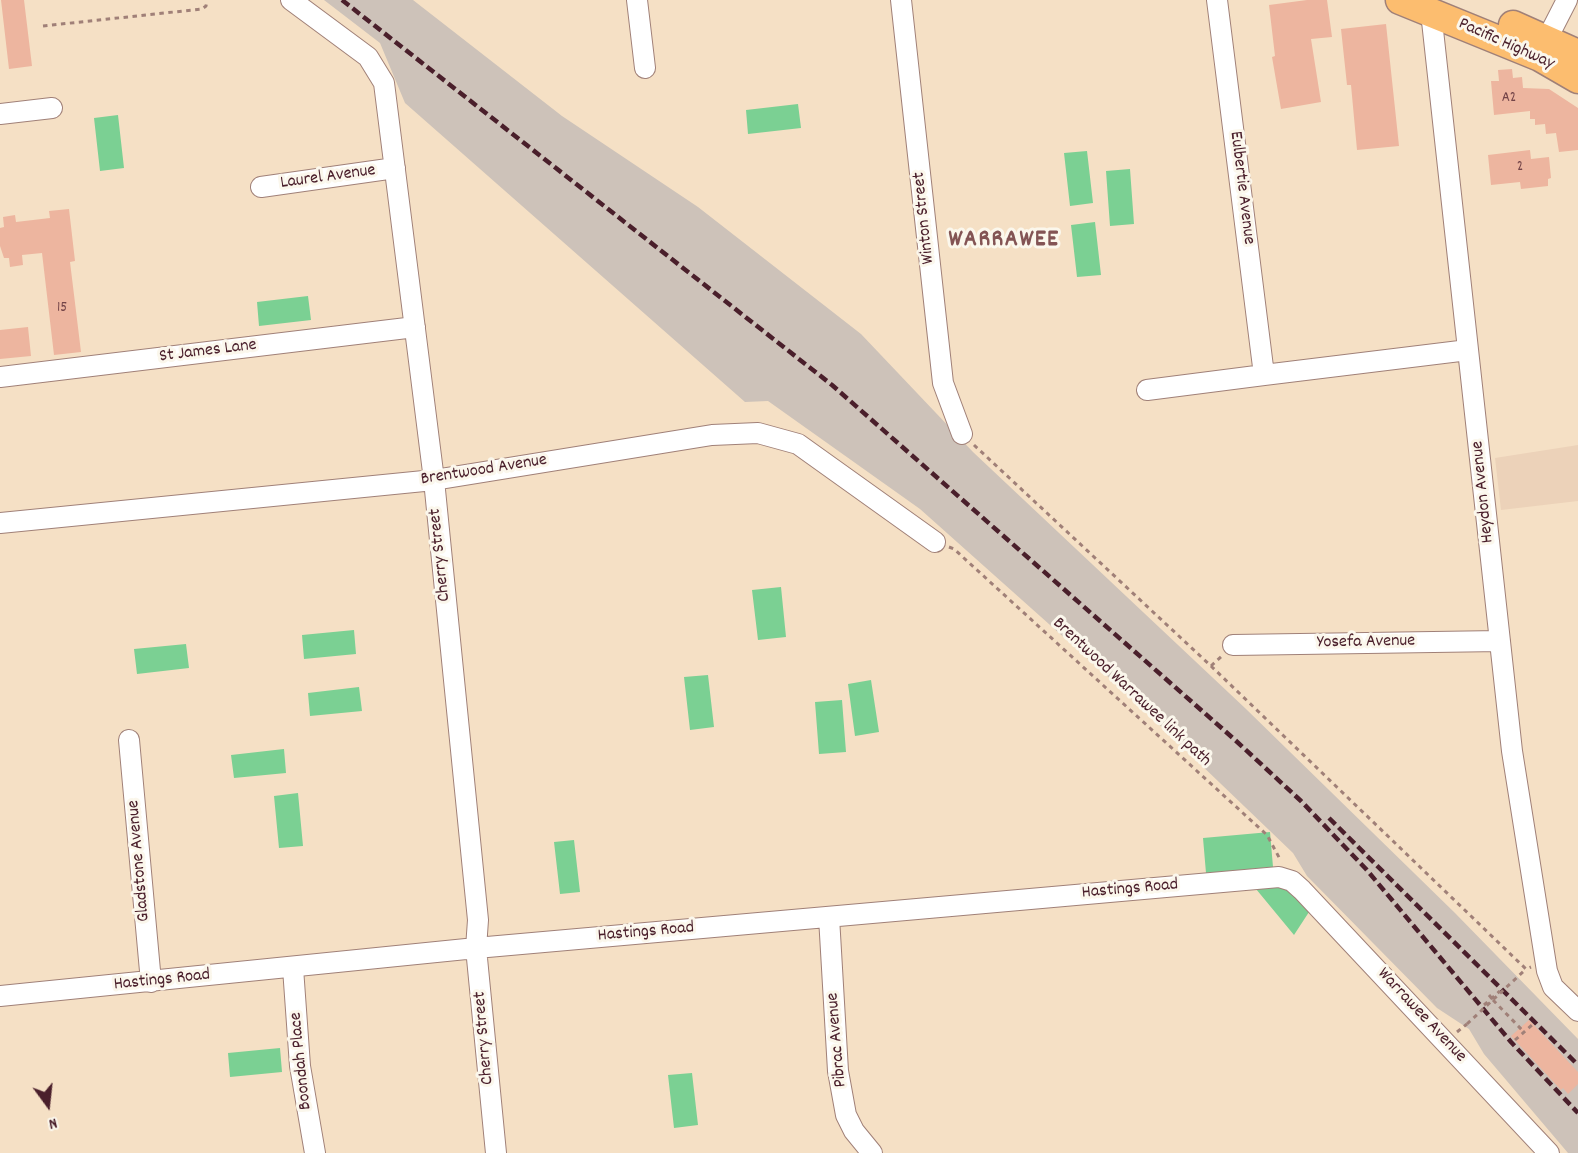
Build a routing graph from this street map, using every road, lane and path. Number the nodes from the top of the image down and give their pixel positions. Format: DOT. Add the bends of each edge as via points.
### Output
graph roads {
  1 [pos="207,0"];
  2 [pos="291,0"];
  3 [pos="637,0"];
  4 [pos="901,0"];
  5 [pos="1218,0"];
  6 [pos="1400,0"];
  7 [pos="1568,0"];
  8 [pos="1441,6"];
  9 [pos="44,26"];
  10 [pos="1547,39"];
  11 [pos="1578,54"];
  12 [pos="645,68"];
  13 [pos="1578,79"];
  14 [pos="52,108"];
  15 [pos="0,114"];
  16 [pos="395,168"];
  17 [pos="261,187"];
  18 [pos="415,327"];
  19 [pos="1468,350"];
  20 [pos="1264,375"];
  21 [pos="0,377"];
  22 [pos="1146,390"];
  23 [pos="962,434"];
  24 [pos="434,480"];
  25 [pos="0,523"];
  26 [pos="935,542"];
  27 [pos="1500,641"];
  28 [pos="1233,645"];
  29 [pos="129,740"];
  30 [pos="1292,880"];
  31 [pos="829,917"];
  32 [pos="476,948"];
  33 [pos="293,968"];
  34 [pos="152,982"];
  35 [pos="1500,991"];
  36 [pos="0,996"];
  37 [pos="1491,998"];
  38 [pos="1484,1005"];
  39 [pos="1578,1011"];
  40 [pos="1467,1024"];
  41 [pos="1533,1024"];
  42 [pos="1524,1032"];
  43 [pos="1515,1040"];
  44 [pos="315,1153"];
  45 [pos="496,1153"];
  46 [pos="872,1153"];
  47 [pos="1549,1153"];
  1 -- 9 [label="path" via="202,9"];
  2 -- 16 [label="street, Cherry Street" via="368,57 378,71 386,92"];
  3 -- 12 [label="street"];
  4 -- 23 [label="street, Winton Street" via="943,383"];
  5 -- 20 [label="street, Eulbertie Avenue"];
  6 -- 8 [label="highway, Pacific Highway"];
  7 -- 10 [label="street"];
  8 -- 10 [label="highway, Pacific Highway"];
  8 -- 13 [label="highway, Pacific Highway"];
  8 -- 19 [label="street, Heydon Avenue"];
  10 -- 11 [label="highway, Pacific Highway"];
  14 -- 15 [label="street"];
  16 -- 17 [label="street, Laurel Avenue"];
  16 -- 18 [label="street, Cherry Street"];
  18 -- 21 [label="street, St James Lane"];
  18 -- 24 [label="street, Cherry Street"];
  19 -- 20 [label="street"];
  19 -- 27 [label="street, Heydon Avenue"];
  20 -- 22 [label="street"];
  23 -- 37 [label="path, bridge" via="1526,969"];
  24 -- 25 [label="street, Brentwood Avenue"];
  24 -- 26 [label="street, Brentwood Avenue" via="712,435 758,433 798,444"];
  24 -- 32 [label="street, Cherry Street" via="478,920"];
  26 -- 30 [label="path, Brentwood Warrawee link path" via="954,549 1267,835"];
  27 -- 28 [label="street, Yosefa Avenue"];
  27 -- 39 [label="street, Heydon Avenue" via="1512,751 1547,970 1553,987"];
  29 -- 34 [label="street, Gladstone Avenue"];
  30 -- 31 [label="street, Hastings Road" via="1249,879"];
  30 -- 47 [label="street, Warrawee Avenue"];
  31 -- 32 [label="street, Hastings Road"];
  31 -- 46 [label="street, Pibrac Avenue" via="838,1071 846,1115"];
  32 -- 33 [label="street, Hastings Road"];
  32 -- 45 [label="street, Cherry Street"];
  33 -- 34 [label="street, Hastings Road"];
  33 -- 44 [label="street, Boondah Place" via="300,1066"];
  34 -- 36 [label="street, Hastings Road"];
  35 -- 37 [label="path"];
  37 -- 38 [label="path"];
  37 -- 40 [label="path, bridge"];
  37 -- 42 [label="path"];
  41 -- 42 [label="path"];
  42 -- 43 [label="path"];
}
